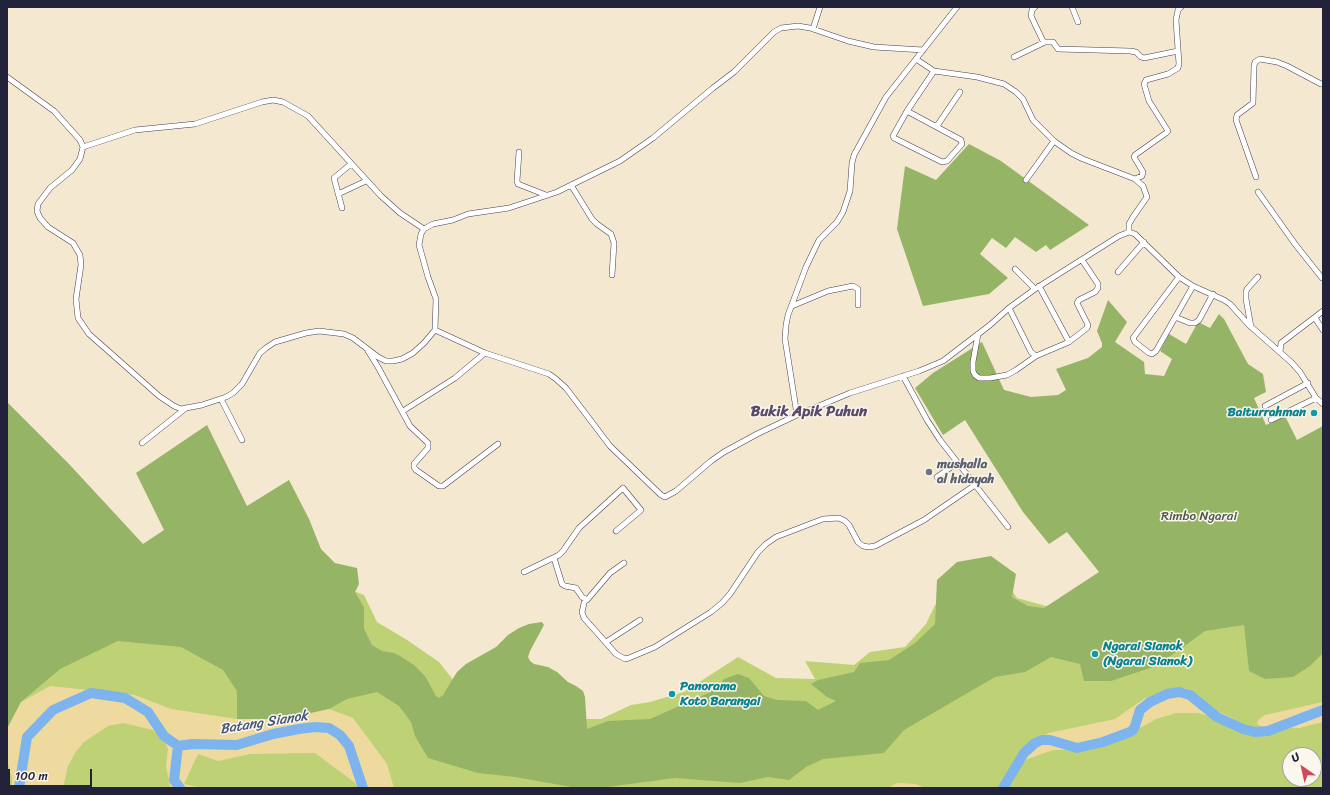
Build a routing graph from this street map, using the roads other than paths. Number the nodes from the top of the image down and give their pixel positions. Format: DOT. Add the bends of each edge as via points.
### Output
graph roads {
  1 [pos="820,7"];
  2 [pos="957,7"];
  3 [pos="1035,7"];
  4 [pos="1072,7"];
  5 [pos="1181,7"];
  6 [pos="1078,22"];
  7 [pos="813,29"];
  8 [pos="1045,42"];
  9 [pos="923,50"];
  10 [pos="1178,51"];
  11 [pos="1014,57"];
  12 [pos="916,59"];
  13 [pos="934,71"];
  14 [pos="7,77"];
  15 [pos="1323,84"];
  16 [pos="960,92"];
  17 [pos="907,111"];
  18 [pos="937,126"];
  19 [pos="1054,141"];
  20 [pos="82,147"];
  21 [pos="519,152"];
  22 [pos="351,164"];
  23 [pos="1256,177"];
  24 [pos="1136,179"];
  25 [pos="1026,180"];
  26 [pos="366,181"];
  27 [pos="571,185"];
  28 [pos="1258,192"];
  29 [pos="338,194"];
  30 [pos="546,196"];
  31 [pos="342,208"];
  32 [pos="424,229"];
  33 [pos="1129,232"];
  34 [pos="1144,242"];
  35 [pos="1082,260"];
  36 [pos="1015,269"];
  37 [pos="1118,272"];
  38 [pos="612,275"];
  39 [pos="1258,276"];
  40 [pos="1179,277"];
  41 [pos="1323,278"];
  42 [pos="1193,286"];
  43 [pos="1037,288"];
  44 [pos="1213,294"];
  45 [pos="858,305"];
  46 [pos="792,306"];
  47 [pos="1009,308"];
  48 [pos="1323,311"];
  49 [pos="1175,317"];
  50 [pos="1314,318"];
  51 [pos="1251,327"];
  52 [pos="435,330"];
  53 [pos="1323,330"];
  54 [pos="978,334"];
  55 [pos="1069,342"];
  56 [pos="1281,343"];
  57 [pos="364,346"];
  58 [pos="1275,347"];
  59 [pos="1280,352"];
  60 [pos="485,353"];
  61 [pos="1036,356"];
  62 [pos="904,376"];
  63 [pos="1308,383"];
  64 [pos="221,398"];
  65 [pos="1316,398"];
  66 [pos="1323,404"];
  67 [pos="1266,406"];
  68 [pos="186,408"];
  69 [pos="403,411"];
  70 [pos="797,414"];
  71 [pos="1271,420"];
  72 [pos="242,440"];
  73 [pos="142,443"];
  74 [pos="498,444"];
  75 [pos="957,463"];
  76 [pos="937,476"];
  77 [pos="975,485"];
  78 [pos="1008,527"];
  79 [pos="616,532"];
  80 [pos="554,558"];
  81 [pos="624,564"];
  82 [pos="524,572"];
  83 [pos="585,599"];
  84 [pos="640,620"];
  85 [pos="606,642"];
  1 -- 7 [label="street"];
  2 -- 9 [label="street"];
  3 -- 8 [label="street" via="1031,16"];
  4 -- 6 [label="street"];
  5 -- 10 [label="street" via="1176,20"];
  7 -- 9 [label="street" via="862,45"];
  7 -- 27 [label="street" via="798,26 781,28 774,32 734,72 654,138 620,161"];
  8 -- 10 [label="street" via="1053,42 1060,50 1130,51 1144,58"];
  8 -- 11 [label="street"];
  9 -- 12 [label="street"];
  10 -- 24 [label="street" via="1178,68 1144,82 1150,101 1168,130 1135,155 1144,172"];
  12 -- 13 [label="street"];
  12 -- 46 [label="street" via="886,97 864,135 852,163 847,202 837,222 819,240"];
  13 -- 17 [label="street"];
  13 -- 19 [label="street" via="1004,84 1016,92 1033,120"];
  14 -- 20 [label="street" via="54,111 80,140"];
  15 -- 23 [label="street" via="1277,62 1260,59 1255,62 1253,103 1237,115 1236,120"];
  16 -- 18 [label="street"];
  17 -- 18 [label="street"];
  17 -- 18 [label="street" via="893,133 894,138 944,162 962,142"];
  19 -- 24 [label="street" via="1083,159"];
  19 -- 25 [label="street"];
  20 -- 22 [label="street" via="135,130 195,124 273,100 283,102 308,116"];
  20 -- 68 [label="street" via="80,160 50,188 38,204 37,211 48,226 73,243 80,255 76,299 78,318 90,334 159,396 174,406"];
  21 -- 30 [label="street" via="518,184"];
  22 -- 26 [label="street"];
  22 -- 29 [label="street" via="334,178"];
  24 -- 33 [label="street" via="1144,186 1147,196 1129,224"];
  26 -- 29 [label="street"];
  26 -- 32 [label="street" via="400,213"];
  27 -- 30 [label="street"];
  27 -- 38 [label="street" via="592,219 611,234 614,243"];
  28 -- 41 [label="street"];
  29 -- 31 [label="street"];
  30 -- 32 [label="street" via="509,208 468,214"];
  32 -- 52 [label="street" via="419,245 436,298"];
  33 -- 34 [label="street"];
  33 -- 35 [label="street"];
  34 -- 37 [label="street"];
  34 -- 40 [label="street"];
  35 -- 43 [label="street"];
  35 -- 55 [label="street" via="1098,288 1077,303 1088,325"];
  36 -- 43 [label="street"];
  39 -- 51 [label="street" via="1246,292"];
  40 -- 42 [label="street"];
  40 -- 49 [label="street" via="1134,336 1135,342 1149,354 1154,353"];
  42 -- 44 [label="street"];
  42 -- 49 [label="street"];
  43 -- 47 [label="street"];
  43 -- 55 [label="street"];
  44 -- 49 [label="street" via="1200,320 1190,323"];
  44 -- 51 [label="street" via="1230,304"];
  45 -- 46 [label="street" via="858,289 853,286 828,291"];
  46 -- 70 [label="street" via="785,339"];
  47 -- 54 [label="street"];
  47 -- 61 [label="street"];
  48 -- 50 [label="street"];
  50 -- 53 [label="street"];
  50 -- 56 [label="street"];
  51 -- 58 [label="street"];
  52 -- 57 [label="street" via="424,344 402,359 386,360"];
  52 -- 60 [label="street"];
  54 -- 61 [label="street" via="973,371 979,378 1007,375"];
  54 -- 62 [label="street" via="943,361"];
  55 -- 61 [label="street"];
  56 -- 58 [label="street"];
  56 -- 59 [label="street"];
  57 -- 64 [label="street" via="344,334 319,331 276,342 260,353 242,384 233,393"];
  57 -- 69 [label="street"];
  58 -- 59 [label="street"];
  59 -- 63 [label="street"];
  60 -- 69 [label="street" via="455,378"];
  60 -- 70 [label="street" via="549,374 556,379 566,388 610,446 665,497 724,452"];
  62 -- 70 [label="street" via="850,393"];
  62 -- 75 [label="street" via="927,420"];
  63 -- 65 [label="street"];
  63 -- 67 [label="street"];
  64 -- 68 [label="street"];
  64 -- 72 [label="street"];
  65 -- 66 [label="street"];
  65 -- 71 [label="street"];
  68 -- 73 [label="street"];
  69 -- 74 [label="street" via="410,426 428,443 428,448 414,464 414,468 439,486 446,484"];
  75 -- 76 [label="street"];
  75 -- 77 [label="street"];
  77 -- 78 [label="street"];
  77 -- 85 [label="street" via="924,520 875,546 863,546 849,525 839,518 823,519 776,536 758,552 722,603 655,647 625,659 620,658"];
  79 -- 80 [label="street" via="641,510 623,488 579,528 563,551"];
  80 -- 82 [label="street"];
  80 -- 83 [label="street" via="562,584 576,588"];
  81 -- 83 [label="street" via="610,573 590,599"];
  83 -- 85 [label="street" via="582,612 584,618"];
  84 -- 85 [label="street"];
}
